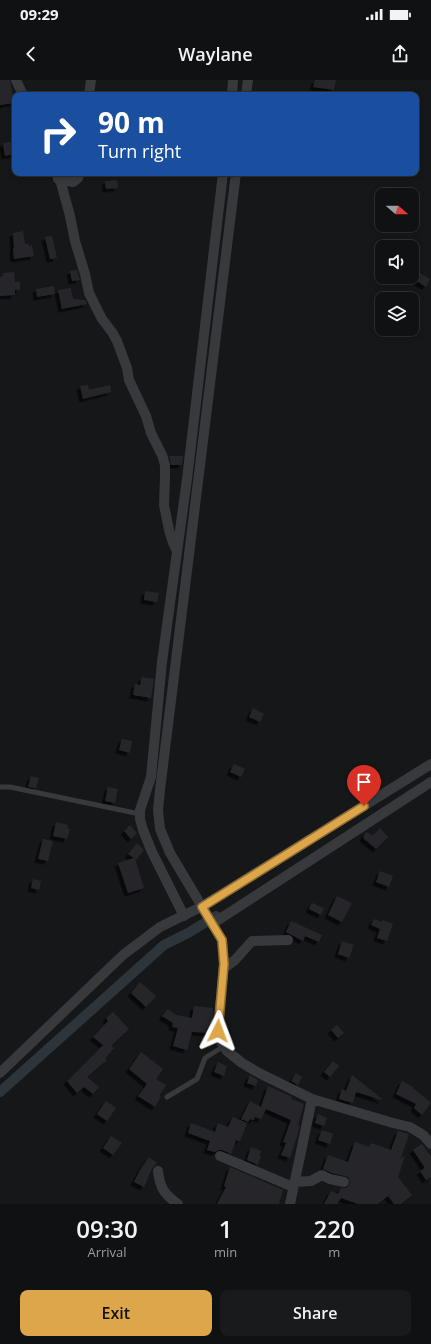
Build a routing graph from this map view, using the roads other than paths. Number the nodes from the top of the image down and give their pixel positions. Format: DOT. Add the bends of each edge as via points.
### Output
graph roads {
  1 [pos="16,80"];
  2 [pos="91,80"];
  3 [pos="233,80"];
  4 [pos="248,80"];
  5 [pos="22,92"];
  6 [pos="89,92"];
  7 [pos="232,92"];
  8 [pos="246,92"];
  9 [pos="57,176"];
  10 [pos="79,176"];
  11 [pos="223,176"];
  12 [pos="236,176"];
  13 [pos="177,551"];
  14 [pos="431,764"];
  15 [pos="431,782"];
  16 [pos="0,787"];
  17 [pos="140,814"];
  18 [pos="206,915"];
  19 [pos="184,916"];
  20 [pos="288,940"];
  21 [pos="223,969"];
  22 [pos="224,1046"];
  23 [pos="0,1073"];
  24 [pos="167,1097"];
  25 [pos="312,1099"];
  26 [pos="429,1138"];
  27 [pos="220,1156"];
  28 [pos="158,1171"];
  29 [pos="344,1182"];
  30 [pos="294,1185"];
  31 [pos="178,1204"];
  32 [pos="290,1204"];
  1 -- 5 [label="street"];
  2 -- 6 [label="street"];
  3 -- 7 [label="street"];
  4 -- 8 [label="street"];
  9 -- 10 [label="street" via="73,182"];
  9 -- 13 [label="street" via="89,293 117,341 129,380 162,455 165,465 164,505"];
  11 -- 13 [label="street"];
  12 -- 18 [label="street" via="158,810 160,829 170,853"];
  13 -- 17 [label="street" via="162,662 151,777"];
  14 -- 18 [label="street"];
  15 -- 18 [label="street"];
  16 -- 17 [label="lane"];
  17 -- 19 [label="street" via="152,852"];
  18 -- 19 [label="street"];
  18 -- 21 [label="street" via="222,940"];
  19 -- 23 [label="street" via="160,927 123,955"];
  20 -- 21 [label="street" via="252,941"];
  21 -- 22 [label="street" via="218,1031"];
  22 -- 24 [label="lane" via="206,1058 197,1079"];
  22 -- 25 [label="street" via="242,1063 260,1074"];
  25 -- 26 [label="street" via="410,1127"];
  25 -- 30 [label="street"];
  27 -- 30 [label="street"];
  28 -- 31 [label="street" via="159,1184"];
  29 -- 30 [label="street" via="322,1175"];
  30 -- 32 [label="street"];
}
